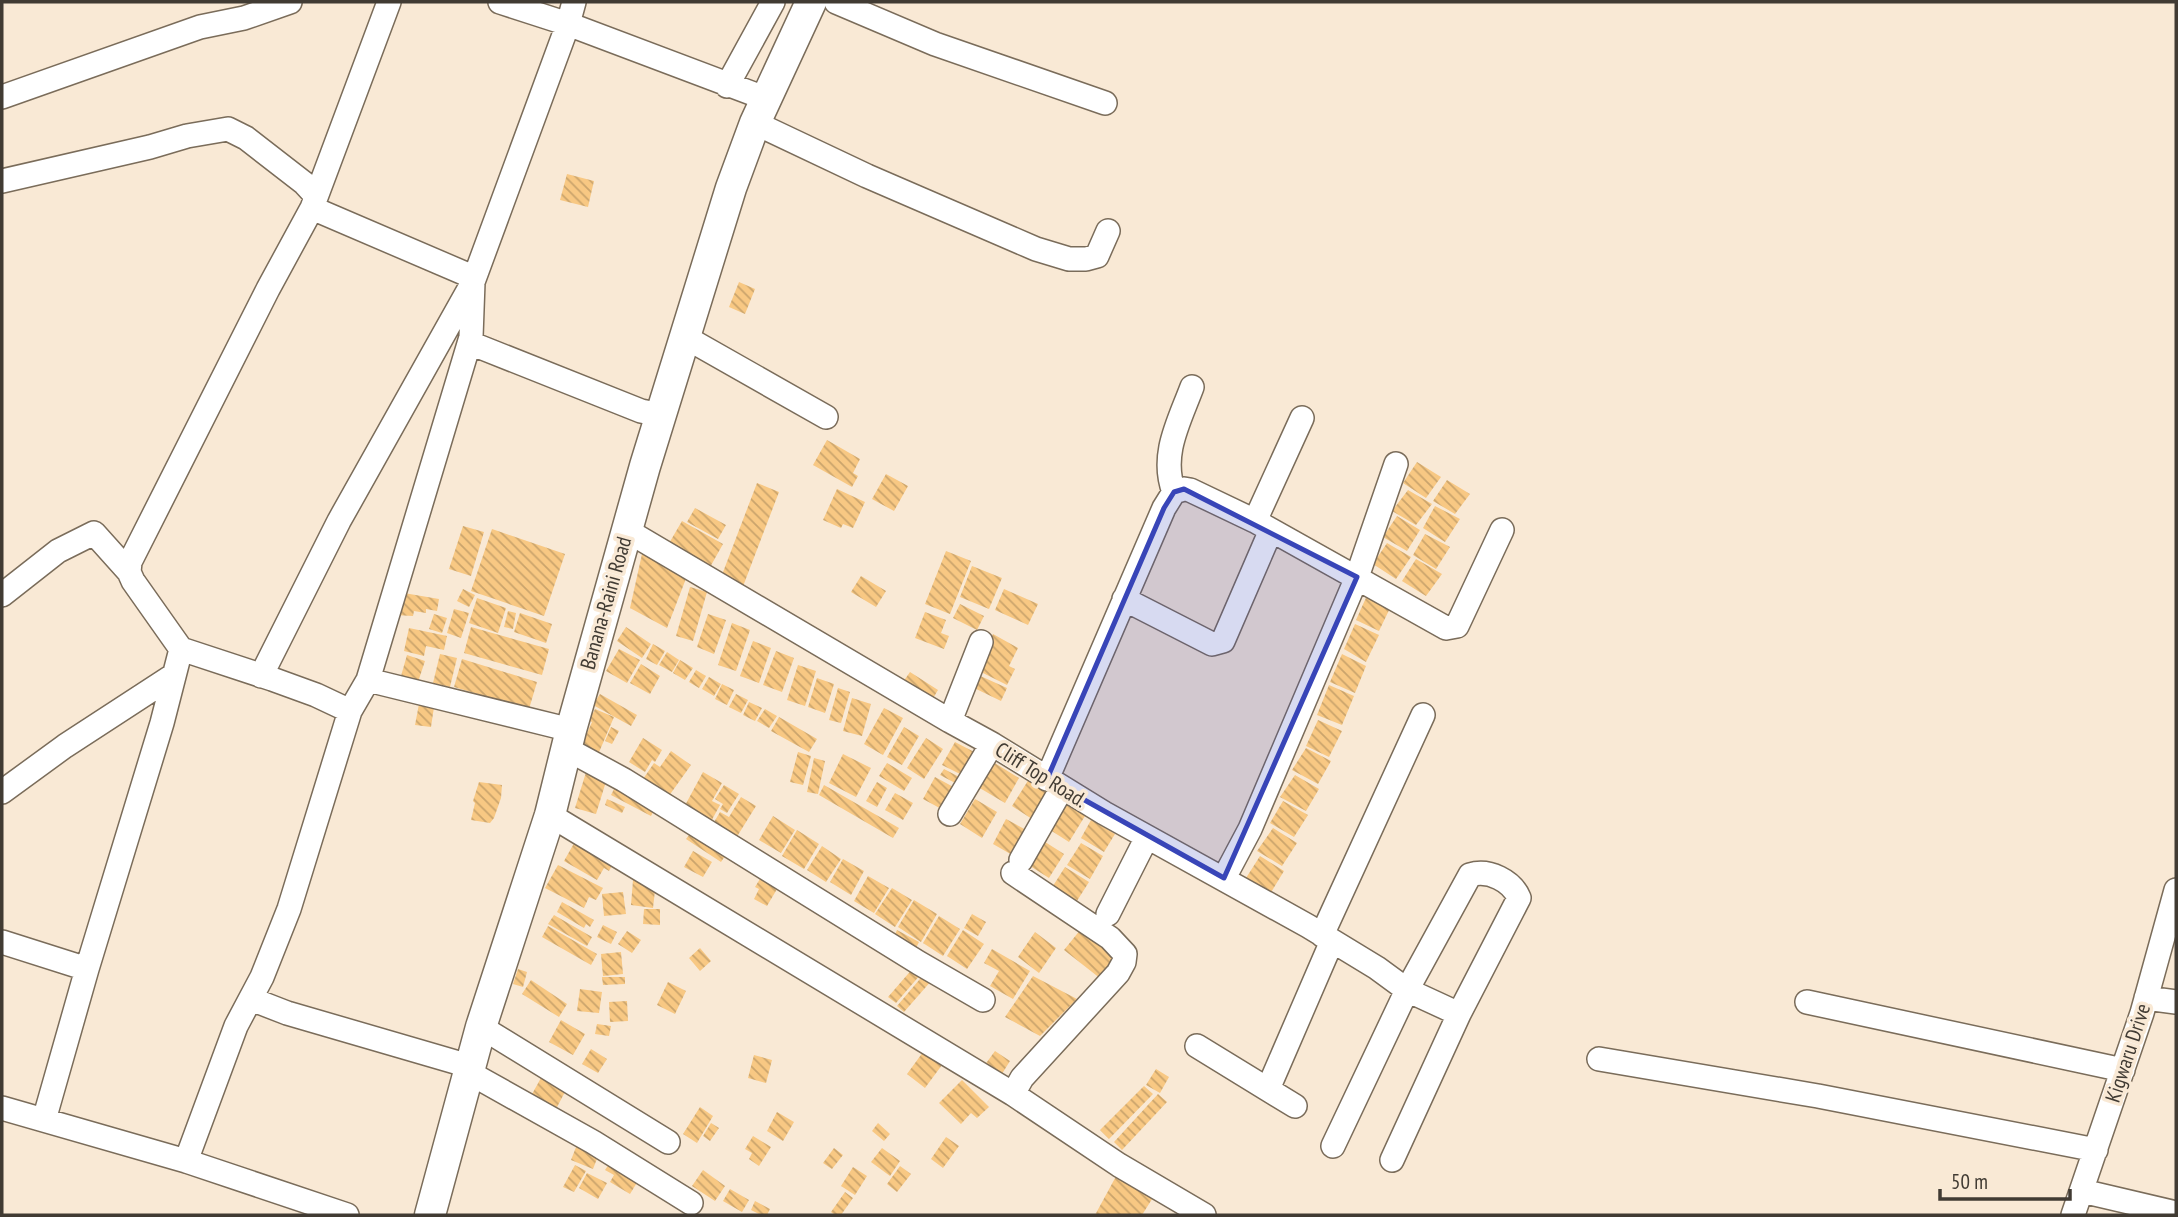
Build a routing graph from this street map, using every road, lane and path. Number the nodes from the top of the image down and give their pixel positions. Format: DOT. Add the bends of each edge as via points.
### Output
graph roads {
  1 [pos="290,2"];
  2 [pos="389,2"];
  3 [pos="500,2"];
  4 [pos="773,2"];
  5 [pos="811,2"];
  6 [pos="836,2"];
  7 [pos="571,13"];
  8 [pos="727,86"];
  9 [pos="2,97"];
  10 [pos="1105,103"];
  11 [pos="761,111"];
  12 [pos="2,181"];
  13 [pos="314,202"];
  14 [pos="1108,231"];
  15 [pos="473,279"];
  16 [pos="685,337"];
  17 [pos="470,343"];
  18 [pos="1192,387"];
  19 [pos="661,415"];
  20 [pos="826,417"];
  21 [pos="1302,418"];
  22 [pos="1396,464"];
  23 [pos="1174,492"];
  24 [pos="1263,526"];
  25 [pos="626,530"];
  26 [pos="1502,530"];
  27 [pos="129,572"];
  28 [pos="1357,577"];
  29 [pos="2,595"];
  30 [pos="1124,599"];
  31 [pos="981,642"];
  32 [pos="181,649"];
  33 [pos="174,675"];
  34 [pos="261,676"];
  35 [pos="368,680"];
  36 [pos="350,711"];
  37 [pos="1423,715"];
  38 [pos="950,722"];
  39 [pos="569,740"];
  40 [pos="992,744"];
  41 [pos="1054,784"];
  42 [pos="2,792"];
  43 [pos="950,814"];
  44 [pos="550,815"];
  45 [pos="1147,837"];
  46 [pos="1223,877"];
  47 [pos="2176,890"];
  48 [pos="1108,914"];
  49 [pos="1327,938"];
  50 [pos="2,942"];
  51 [pos="87,969"];
  52 [pos="1407,990"];
  53 [pos="2146,998"];
  54 [pos="251,999"];
  55 [pos="983,1000"];
  56 [pos="1807,1002"];
  57 [pos="2176,1002"];
  58 [pos="1459,1014"];
  59 [pos="481,1027"];
  60 [pos="1198,1046"];
  61 [pos="1600,1059"];
  62 [pos="469,1069"];
  63 [pos="2123,1070"];
  64 [pos="1268,1089"];
  65 [pos="1013,1094"];
  66 [pos="1294,1106"];
  67 [pos="2,1108"];
  68 [pos="44,1121"];
  69 [pos="668,1142"];
  70 [pos="1333,1146"];
  71 [pos="2096,1150"];
  72 [pos="1392,1160"];
  73 [pos="186,1161"];
  74 [pos="691,1203"];
  75 [pos="2081,1205"];
  76 [pos="2176,1213"];
  77 [pos="347,1215"];
  78 [pos="430,1215"];
  79 [pos="1204,1215"];
  1 -- 9 [label="street" via="200,27"];
  2 -- 13 [label="street"];
  3 -- 7 [label="street"];
  4 -- 8 [label="street"];
  5 -- 11 [label="main road, Banana-Raini Road"];
  6 -- 10 [label="street" via="935,44"];
  7 -- 8 [label="street"];
  7 -- 15 [label="street"];
  8 -- 11 [label="street"];
  11 -- 14 [label="street" via="867,176 1036,249 1086,259 1097,256"];
  11 -- 16 [label="main road, Banana-Raini Road" via="731,188"];
  12 -- 13 [label="street" via="222,129 237,132 304,183"];
  13 -- 15 [label="street"];
  13 -- 27 [label="street" via="130,562"];
  15 -- 17 [label="street"];
  15 -- 34 [label="street" via="338,521"];
  16 -- 19 [label="main road, Banana-Raini Road"];
  16 -- 20 [label="street"];
  17 -- 19 [label="street"];
  17 -- 35 [label="street"];
  18 -- 23 [label="street" via="1167,461"];
  19 -- 25 [label="main road, Banana-Raini Road"];
  21 -- 24 [label="street"];
  22 -- 28 [label="street"];
  23 -- 24 [label="street" via="1190,490"];
  23 -- 30 [label="street"];
  24 -- 28 [label="street"];
  24 -- 30 [label="street" via="1223,641 1218,644"];
  25 -- 38 [label="street, Cliff Top Road."];
  25 -- 39 [label="main road, Banana-Raini Road"];
  26 -- 28 [label="street" via="1452,629"];
  27 -- 29 [label="street" via="94,533 58,551"];
  27 -- 32 [label="street"];
  28 -- 46 [label="street" via="1250,830"];
  30 -- 41 [label="street"];
  31 -- 38 [label="street"];
  32 -- 33 [label="street"];
  32 -- 34 [label="street"];
  33 -- 42 [label="street"];
  33 -- 51 [label="street"];
  34 -- 36 [label="street"];
  35 -- 36 [label="street"];
  35 -- 39 [label="street"];
  36 -- 54 [label="street" via="289,909"];
  37 -- 49 [label="street"];
  38 -- 40 [label="street, Cliff Top Road."];
  39 -- 44 [label="main road, Banana-Raini Road"];
  39 -- 55 [label="street" via="624,780"];
  40 -- 41 [label="street, Cliff Top Road."];
  40 -- 43 [label="street"];
  41 -- 45 [label="street, Cliff Top Road."];
  41 -- 65 [label="street" via="1017,866 1110,938 1125,954 1124,962"];
  44 -- 59 [label="main road, Banana-Raini Road"];
  44 -- 65 [label="street"];
  45 -- 46 [label="street, Cliff Top Road."];
  45 -- 48 [label="street"];
  46 -- 49 [label="street, Cliff Top Road."];
  47 -- 53 [label="street, Kigwaru Drive"];
  49 -- 52 [label="street, Cliff Top Road."];
  49 -- 64 [label="street"];
  50 -- 51 [label="street"];
  51 -- 68 [label="street"];
  52 -- 58 [label="street, Cliff Top Road."];
  52 -- 58 [label="street" via="1470,875 1482,873 1506,881 1519,898"];
  52 -- 70 [label="street"];
  53 -- 57 [label="street"];
  53 -- 63 [label="street, Kigwaru Drive"];
  54 -- 62 [label="street"];
  54 -- 73 [label="street" via="225,1052"];
  56 -- 63 [label="street"];
  58 -- 72 [label="street"];
  59 -- 62 [label="main road, Banana-Raini Road"];
  59 -- 69 [label="street"];
  60 -- 64 [label="street"];
  61 -- 71 [label="street"];
  62 -- 74 [label="street"];
  62 -- 78 [label="main road, Banana-Raini Road"];
  63 -- 71 [label="street, Kigwaru Drive"];
  64 -- 66 [label="street"];
  65 -- 79 [label="street"];
  67 -- 68 [label="street"];
  68 -- 73 [label="street"];
  71 -- 75 [label="street, Kigwaru Drive"];
  73 -- 77 [label="street"];
  75 -- 76 [label="street"];
}
